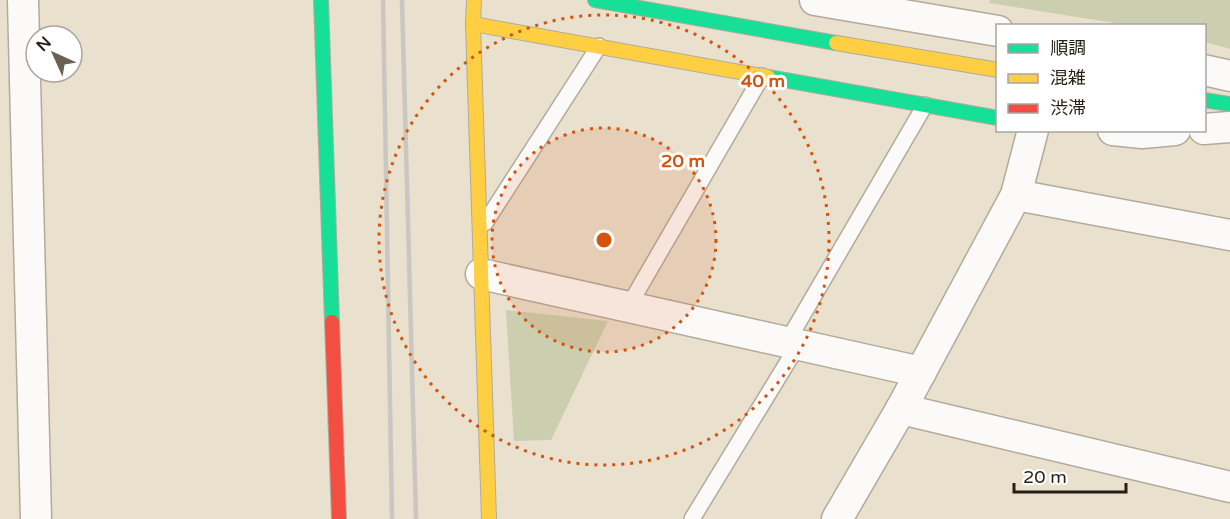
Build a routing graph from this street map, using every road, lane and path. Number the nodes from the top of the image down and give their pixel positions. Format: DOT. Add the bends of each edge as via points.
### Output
graph roads {
  1 [pos="23,0"];
  2 [pos="321,0"];
  3 [pos="474,0"];
  4 [pos="595,0"];
  5 [pos="815,0"];
  6 [pos="956,12"];
  7 [pos="473,24"];
  8 [pos="996,30"];
  9 [pos="599,46"];
  10 [pos="996,70"];
  11 [pos="1206,70"];
  12 [pos="762,76"];
  13 [pos="1230,76"];
  14 [pos="1206,100"];
  15 [pos="1230,104"];
  16 [pos="925,105"];
  17 [pos="996,118"];
  18 [pos="1230,127"];
  19 [pos="1206,129"];
  20 [pos="1032,132"];
  21 [pos="1132,132"];
  22 [pos="1153,132"];
  23 [pos="1016,195"];
  24 [pos="480,230"];
  25 [pos="1230,235"];
  26 [pos="481,274"];
  27 [pos="628,307"];
  28 [pos="792,344"];
  29 [pos="921,372"];
  30 [pos="901,409"];
  31 [pos="1230,487"];
  32 [pos="36,519"];
  33 [pos="339,519"];
  34 [pos="489,519"];
  35 [pos="692,519"];
  36 [pos="837,519"];
  1 -- 32 [label="street"];
  2 -- 33 [label="street"];
  3 -- 7 [label="street"];
  4 -- 10 [label="street"];
  5 -- 6 [label="street"];
  6 -- 8 [label="street"];
  7 -- 9 [label="street"];
  7 -- 24 [label="street"];
  9 -- 12 [label="street"];
  9 -- 24 [label="lane"];
  11 -- 13 [label="street"];
  12 -- 16 [label="street"];
  12 -- 27 [label="lane"];
  14 -- 15 [label="street"];
  16 -- 17 [label="street"];
  16 -- 28 [label="lane"];
  18 -- 19 [label="street"];
  20 -- 23 [label="street"];
  21 -- 22 [label="street"];
  23 -- 25 [label="street"];
  23 -- 29 [label="street"];
  24 -- 26 [label="street"];
  26 -- 27 [label="street"];
  26 -- 34 [label="street"];
  27 -- 28 [label="street"];
  28 -- 29 [label="street"];
  28 -- 35 [label="lane"];
  29 -- 30 [label="street"];
  30 -- 31 [label="street"];
  30 -- 36 [label="street"];
}
